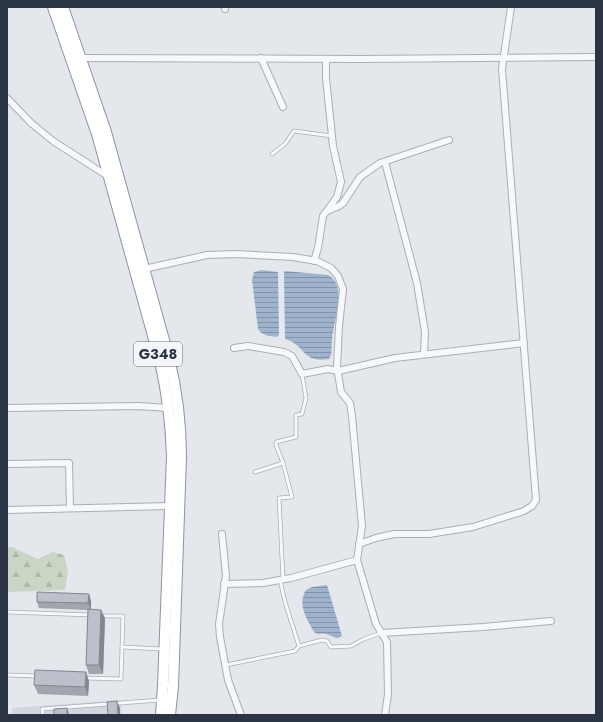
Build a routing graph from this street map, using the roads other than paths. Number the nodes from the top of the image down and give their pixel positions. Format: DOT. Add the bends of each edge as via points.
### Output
graph roads {
  1 [pos="53,7"];
  2 [pos="63,7"];
  3 [pos="511,7"];
  4 [pos="596,57"];
  5 [pos="81,58"];
  6 [pos="261,58"];
  7 [pos="503,58"];
  8 [pos="326,59"];
  9 [pos="7,98"];
  10 [pos="283,107"];
  11 [pos="332,136"];
  12 [pos="449,140"];
  13 [pos="272,154"];
  14 [pos="385,162"];
  15 [pos="109,177"];
  16 [pos="325,211"];
  17 [pos="314,261"];
  18 [pos="144,269"];
  19 [pos="524,343"];
  20 [pos="234,348"];
  21 [pos="424,354"];
  22 [pos="338,371"];
  23 [pos="302,374"];
  24 [pos="7,408"];
  25 [pos="169,408"];
  26 [pos="283,463"];
  27 [pos="7,464"];
  28 [pos="255,472"];
  29 [pos="169,506"];
  30 [pos="70,508"];
  31 [pos="7,510"];
  32 [pos="222,534"];
  33 [pos="360,544"];
  34 [pos="357,560"];
  35 [pos="281,580"];
  36 [pos="224,584"];
  37 [pos="7,612"];
  38 [pos="92,615"];
  39 [pos="100,616"];
  40 [pos="551,621"];
  41 [pos="381,633"];
  42 [pos="299,646"];
  43 [pos="122,647"];
  44 [pos="165,649"];
  45 [pos="224,665"];
  46 [pos="7,675"];
  47 [pos="45,676"];
  48 [pos="83,678"];
  49 [pos="162,700"];
  50 [pos="43,715"];
  51 [pos="161,715"];
  52 [pos="170,715"];
  53 [pos="241,715"];
  54 [pos="386,715"];
  1 -- 15 [label="highway, G348" via="97,134"];
  2 -- 5 [label="highway, G348"];
  3 -- 7 [label="street"];
  4 -- 7 [label="street"];
  5 -- 6 [label="street"];
  5 -- 18 [label="highway, G348" via="106,132"];
  6 -- 8 [label="street"];
  6 -- 10 [label="street"];
  7 -- 8 [label="street"];
  7 -- 19 [label="street"];
  8 -- 11 [label="street"];
  9 -- 15 [label="street" via="53,141"];
  11 -- 13 [label="lane" via="294,131 285,144"];
  11 -- 16 [label="street" via="341,182 337,197"];
  12 -- 14 [label="street"];
  14 -- 16 [label="street" via="360,176 343,203"];
  14 -- 21 [label="street" via="417,283 425,332"];
  15 -- 25 [label="highway, G348" via="160,361"];
  16 -- 17 [label="street"];
  17 -- 18 [label="street" via="274,255 207,255"];
  17 -- 22 [label="street" via="330,268 342,284"];
  18 -- 52 [label="highway, G348" via="173,374 180,424 176,620"];
  19 -- 21 [label="street"];
  19 -- 33 [label="street" via="536,500 532,506 524,511 473,527 429,534 394,534"];
  20 -- 23 [label="street" via="248,346 284,352 292,356"];
  21 -- 22 [label="street"];
  22 -- 23 [label="street" via="328,369"];
  22 -- 33 [label="street" via="341,392 350,403 352,416 362,526"];
  23 -- 26 [label="lane" via="306,398 302,414 296,415 296,437 276,442"];
  24 -- 25 [label="street"];
  25 -- 29 [label="highway, G348" via="172,451"];
  26 -- 28 [label="lane"];
  26 -- 35 [label="lane" via="292,496 279,498"];
  27 -- 30 [label="street" via="69,464"];
  29 -- 30 [label="street"];
  29 -- 44 [label="highway, G348"];
  30 -- 31 [label="street"];
  32 -- 36 [label="street" via="226,576"];
  33 -- 34 [label="street"];
  34 -- 35 [label="street"];
  34 -- 41 [label="street"];
  35 -- 36 [label="street"];
  35 -- 42 [label="lane" via="284,602"];
  36 -- 45 [label="street" via="219,624"];
  37 -- 38 [label="lane"];
  39 -- 43 [label="lane" via="123,616"];
  40 -- 41 [label="street"];
  41 -- 42 [label="lane" via="346,647 331,647 322,640"];
  41 -- 54 [label="street" via="386,642"];
  42 -- 45 [label="lane" via="295,651"];
  43 -- 44 [label="lane"];
  43 -- 48 [label="lane" via="121,679"];
  44 -- 49 [label="highway, G348"];
  45 -- 53 [label="street"];
  46 -- 47 [label="lane"];
  49 -- 50 [label="lane" via="42,709"];
  49 -- 51 [label="highway, G348"];
}
